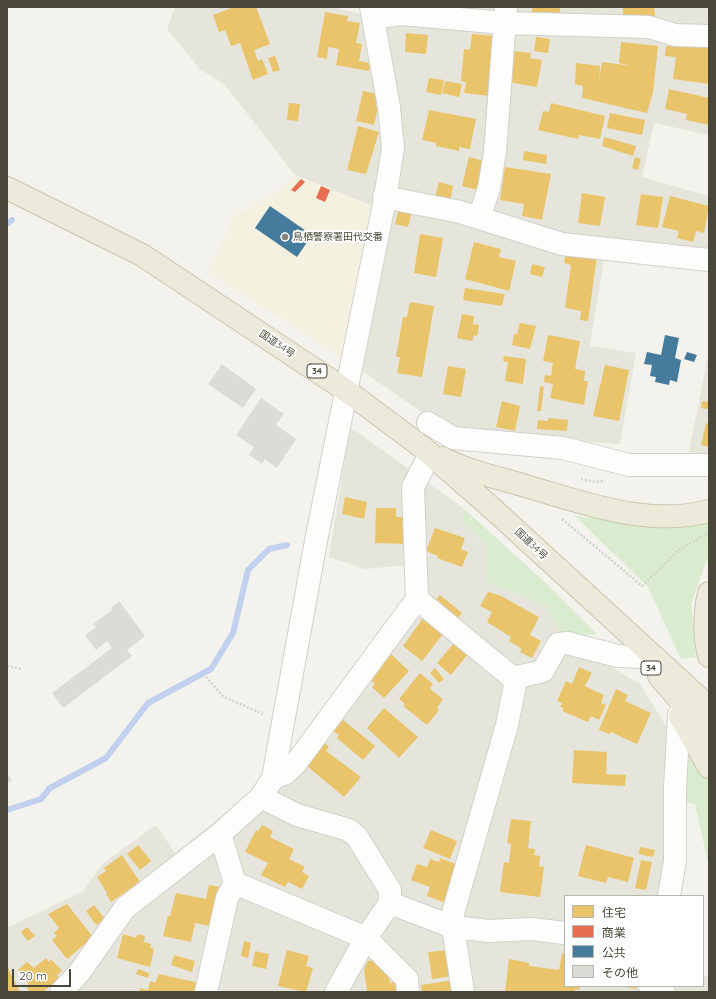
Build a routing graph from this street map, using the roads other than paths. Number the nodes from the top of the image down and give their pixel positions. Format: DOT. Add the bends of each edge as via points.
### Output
graph roads {
  1 [pos="372,12"];
  2 [pos="505,15"];
  3 [pos="709,36"];
  4 [pos="7,188"];
  5 [pos="384,197"];
  6 [pos="480,218"];
  7 [pos="709,260"];
  8 [pos="347,391"];
  9 [pos="428,423"];
  10 [pos="426,451"];
  11 [pos="709,465"];
  12 [pos="709,511"];
  13 [pos="709,593"];
  14 [pos="416,599"];
  15 [pos="593,602"];
  16 [pos="709,656"];
  17 [pos="645,661"];
  18 [pos="513,678"];
  19 [pos="709,707"];
  20 [pos="679,715"];
  21 [pos="709,734"];
  22 [pos="709,767"];
  23 [pos="273,778"];
  24 [pos="261,797"];
  25 [pos="220,834"];
  26 [pos="234,883"];
  27 [pos="669,895"];
  28 [pos="390,902"];
  29 [pos="453,927"];
  30 [pos="564,933"];
  31 [pos="366,938"];
  32 [pos="61,992"];
  33 [pos="206,992"];
  34 [pos="336,992"];
  35 [pos="408,992"];
  36 [pos="463,992"];
  1 -- 2 [label="street"];
  1 -- 5 [label="street" via="389,107 393,148"];
  2 -- 3 [label="street" via="650,27 675,35"];
  2 -- 6 [label="street" via="495,152"];
  4 -- 8 [label="highway, 国道34号 / 34" via="142,255"];
  5 -- 6 [label="street"];
  5 -- 8 [label="street"];
  6 -- 7 [label="street" via="562,244"];
  8 -- 10 [label="highway, 国道34号 / 34"];
  8 -- 23 [label="street" via="316,541"];
  9 -- 11 [label="street" via="453,438 563,448 629,465"];
  10 -- 12 [label="highway" via="478,472 597,507 632,514 668,516"];
  10 -- 14 [label="street" via="413,487"];
  10 -- 15 [label="highway, 国道34号 / 34"];
  13 -- 16 [label="highway" via="705,611"];
  14 -- 18 [label="street"];
  14 -- 23 [label="street" via="296,763 286,773"];
  15 -- 17 [label="highway, 国道34号 / 34"];
  15 -- 19 [label="highway, 国道34号 / 34"];
  17 -- 18 [label="street" via="567,643 558,644 542,672"];
  17 -- 20 [label="highway"];
  17 -- 21 [label="highway, 国道34号 / 34"];
  18 -- 29 [label="street" via="515,685 507,725 453,913"];
  20 -- 22 [label="highway"];
  20 -- 27 [label="street" via="675,861"];
  23 -- 24 [label="street"];
  24 -- 25 [label="street"];
  24 -- 28 [label="street" via="297,815 348,830 357,837 390,890"];
  25 -- 26 [label="street"];
  25 -- 32 [label="street" via="125,908 79,973"];
  26 -- 31 [label="street"];
  26 -- 33 [label="street" via="227,898"];
  28 -- 29 [label="street"];
  28 -- 31 [label="street"];
  29 -- 30 [label="street" via="489,931 530,930"];
  29 -- 36 [label="street"];
  31 -- 34 [label="street"];
  31 -- 35 [label="street" via="407,979"];
}
